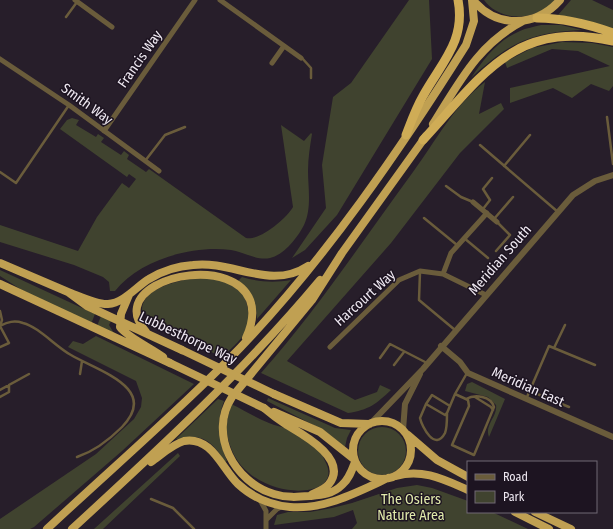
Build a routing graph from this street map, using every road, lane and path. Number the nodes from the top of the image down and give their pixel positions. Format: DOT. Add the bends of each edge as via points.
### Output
graph roads {
  1 [pos="195,0"];
  2 [pos="220,0"];
  3 [pos="458,0"];
  4 [pos="473,0"];
  5 [pos="560,0"];
  6 [pos="76,1"];
  7 [pos="66,17"];
  8 [pos="537,18"];
  9 [pos="523,22"];
  10 [pos="112,27"];
  11 [pos="613,33"];
  12 [pos="613,41"];
  13 [pos="284,46"];
  14 [pos="301,58"];
  15 [pos="0,59"];
  16 [pos="272,64"];
  17 [pos="310,78"];
  18 [pos="69,105"];
  19 [pos="607,117"];
  20 [pos="185,127"];
  21 [pos="104,131"];
  22 [pos="406,135"];
  23 [pos="530,135"];
  24 [pos="423,140"];
  25 [pos="480,145"];
  26 [pos="145,161"];
  27 [pos="613,164"];
  28 [pos="504,166"];
  29 [pos="159,171"];
  30 [pos="0,172"];
  31 [pos="613,175"];
  32 [pos="492,178"];
  33 [pos="446,186"];
  34 [pos="513,197"];
  35 [pos="473,202"];
  36 [pos="485,211"];
  37 [pos="558,212"];
  38 [pos="424,218"];
  39 [pos="495,221"];
  40 [pos="464,238"];
  41 [pos="457,245"];
  42 [pos="496,250"];
  43 [pos="342,253"];
  44 [pos="488,258"];
  45 [pos="315,262"];
  46 [pos="0,263"];
  47 [pos="420,271"];
  48 [pos="443,274"];
  49 [pos="1,284"];
  50 [pos="68,292"];
  51 [pos="130,293"];
  52 [pos="486,295"];
  53 [pos="0,311"];
  54 [pos="119,320"];
  55 [pos="565,325"];
  56 [pos="0,326"];
  57 [pos="455,330"];
  58 [pos="146,332"];
  59 [pos="330,346"];
  60 [pos="441,346"];
  61 [pos="0,347"];
  62 [pos="241,347"];
  63 [pos="554,348"];
  64 [pos="404,352"];
  65 [pos="380,358"];
  66 [pos="82,361"];
  67 [pos="170,363"];
  68 [pos="427,363"];
  69 [pos="394,364"];
  70 [pos="595,365"];
  71 [pos="423,369"];
  72 [pos="468,373"];
  73 [pos="29,374"];
  74 [pos="80,374"];
  75 [pos="10,384"];
  76 [pos="0,390"];
  77 [pos="530,391"];
  78 [pos="455,394"];
  79 [pos="0,397"];
  80 [pos="474,397"];
  81 [pos="466,399"];
  82 [pos="526,400"];
  83 [pos="426,404"];
  84 [pos="450,406"];
  85 [pos="569,407"];
  86 [pos="264,408"];
  87 [pos="493,412"];
  88 [pos="447,413"];
  89 [pos="370,423"];
  90 [pos="404,431"];
  91 [pos="613,437"];
  92 [pos="77,457"];
  93 [pos="355,460"];
  94 [pos="130,476"];
  95 [pos="467,476"];
  96 [pos="389,478"];
  97 [pos="467,490"];
  98 [pos="310,496"];
  99 [pos="258,498"];
  100 [pos="151,500"];
  101 [pos="284,506"];
  102 [pos="517,513"];
  103 [pos="537,513"];
  104 [pos="267,519"];
  105 [pos="47,529"];
  106 [pos="72,529"];
  107 [pos="194,529"];
  108 [pos="266,529"];
  109 [pos="549,529"];
  110 [pos="571,529"];
  1 -- 21 [label="street, Francis Way"];
  2 -- 13 [label="street"];
  3 -- 22 [label="highway" via="460,21 456,39 423,94"];
  4 -- 9 [label="highway" via="493,16"];
  4 -- 22 [label="highway" via="474,21 466,45"];
  5 -- 8 [label="highway"];
  6 -- 7 [label="lane"];
  6 -- 10 [label="street"];
  8 -- 9 [label="highway"];
  8 -- 11 [label="highway" via="574,21"];
  9 -- 24 [label="highway" via="501,33 483,51 464,75"];
  12 -- 24 [label="highway" via="566,35 519,48 485,72"];
  13 -- 14 [label="street"];
  13 -- 16 [label="street"];
  14 -- 17 [label="lane" via="311,68"];
  15 -- 18 [label="street, Smith Way"];
  18 -- 21 [label="street, Smith Way"];
  18 -- 30 [label="lane" via="16,183"];
  19 -- 27 [label="lane"];
  20 -- 26 [label="lane" via="165,136"];
  21 -- 26 [label="street, Smith Way"];
  22 -- 45 [label="highway"];
  23 -- 28 [label="lane"];
  24 -- 43 [label="highway"];
  25 -- 28 [label="lane"];
  26 -- 29 [label="street, Smith Way"];
  28 -- 37 [label="lane"];
  31 -- 37 [label="street, Meridian South" via="580,190"];
  32 -- 36 [label="lane" via="483,189 490,200"];
  33 -- 35 [label="lane"];
  34 -- 39 [label="lane"];
  35 -- 36 [label="street"];
  36 -- 39 [label="street"];
  36 -- 40 [label="street"];
  37 -- 52 [label="street, Meridian South"];
  38 -- 41 [label="lane"];
  39 -- 42 [label="lane" via="510,235"];
  40 -- 41 [label="street"];
  40 -- 44 [label="lane"];
  41 -- 48 [label="street"];
  43 -- 94 [label="highway" via="266,341"];
  43 -- 98 [label="highway" via="294,324 232,397 224,415 225,444 230,458 242,474 258,488 274,494 288,497"];
  45 -- 51 [label="highway" via="296,272 270,277 217,264 192,265 159,274"];
  45 -- 62 [label="highway"];
  46 -- 50 [label="highway, Lubbesthorpe Way"];
  47 -- 48 [label="street"];
  47 -- 57 [label="lane" via="419,300"];
  47 -- 59 [label="street, Harcourt Way" via="399,280"];
  48 -- 52 [label="street"];
  49 -- 67 [label="highway"];
  50 -- 51 [label="highway" via="108,304 117,302"];
  50 -- 54 [label="highway, Lubbesthorpe Way" via="87,306"];
  51 -- 54 [label="highway"];
  52 -- 57 [label="street, Meridian South"];
  53 -- 56 [label="lane"];
  54 -- 58 [label="highway, Lubbesthorpe Way"];
  54 -- 67 [label="highway" via="123,331"];
  55 -- 63 [label="lane"];
  56 -- 61 [label="lane" via="8,343"];
  56 -- 66 [label="lane" via="10,321 24,323"];
  57 -- 60 [label="street, Meridian South"];
  58 -- 62 [label="highway" via="137,314 137,306 142,297 171,280 192,275 212,275 226,278 238,285 250,301 253,312 252,324"];
  58 -- 89 [label="highway, Lubbesthorpe Way, bridge" via="274,394 341,423"];
  60 -- 68 [label="street, Meridian South"];
  60 -- 72 [label="street, Meridian East" via="460,362"];
  62 -- 105 [label="highway" via="183,405"];
  63 -- 70 [label="lane"];
  63 -- 77 [label="lane" via="549,346"];
  64 -- 65 [label="lane" via="390,344"];
  64 -- 68 [label="lane"];
  64 -- 69 [label="lane"];
  66 -- 74 [label="lane"];
  66 -- 92 [label="lane" via="125,385 133,396 135,407 130,419 117,431 92,452"];
  67 -- 86 [label="highway, bridge"];
  68 -- 71 [label="street, Meridian South"];
  71 -- 89 [label="street, Meridian South"];
  71 -- 90 [label="street, Meridian South" via="405,404"];
  72 -- 78 [label="lane"];
  72 -- 82 [label="street, Meridian East"];
  73 -- 75 [label="lane"];
  75 -- 76 [label="lane"];
  75 -- 79 [label="lane" via="9,392"];
  77 -- 82 [label="lane"];
  77 -- 85 [label="lane"];
  78 -- 81 [label="lane"];
  78 -- 84 [label="lane"];
  80 -- 81 [label="lane"];
  80 -- 87 [label="lane" via="491,407"];
  80 -- 87 [label="lane" via="490,400 494,404"];
  81 -- 87 [label="lane" via="469,406 453,446 475,454"];
  82 -- 91 [label="street, Meridian East"];
  83 -- 84 [label="lane" via="432,395"];
  83 -- 88 [label="lane" via="443,414"];
  83 -- 88 [label="lane" via="420,418 426,434 433,439 444,436"];
  84 -- 88 [label="lane"];
  86 -- 93 [label="highway" via="320,432"];
  86 -- 98 [label="highway" via="307,436 329,458 333,468 331,481"];
  89 -- 90 [label="highway" via="388,421"];
  89 -- 93 [label="highway" via="362,428 355,439"];
  90 -- 95 [label="highway" via="437,460"];
  90 -- 96 [label="highway" via="410,443 410,458 401,472"];
  93 -- 96 [label="highway" via="368,476"];
  93 -- 98 [label="highway" via="349,476 341,487 322,496"];
  94 -- 99 [label="highway" via="175,445 192,441 209,447 237,483"];
  94 -- 106 [label="highway"];
  96 -- 97 [label="highway" via="413,474 428,475"];
  96 -- 101 [label="highway" via="328,503 303,507"];
  99 -- 101 [label="highway"];
  99 -- 104 [label="street" via="264,504"];
  100 -- 107 [label="lane" via="172,508"];
  101 -- 104 [label="street"];
  102 -- 109 [label="highway"];
  103 -- 110 [label="highway"];
  104 -- 108 [label="street"];
}
